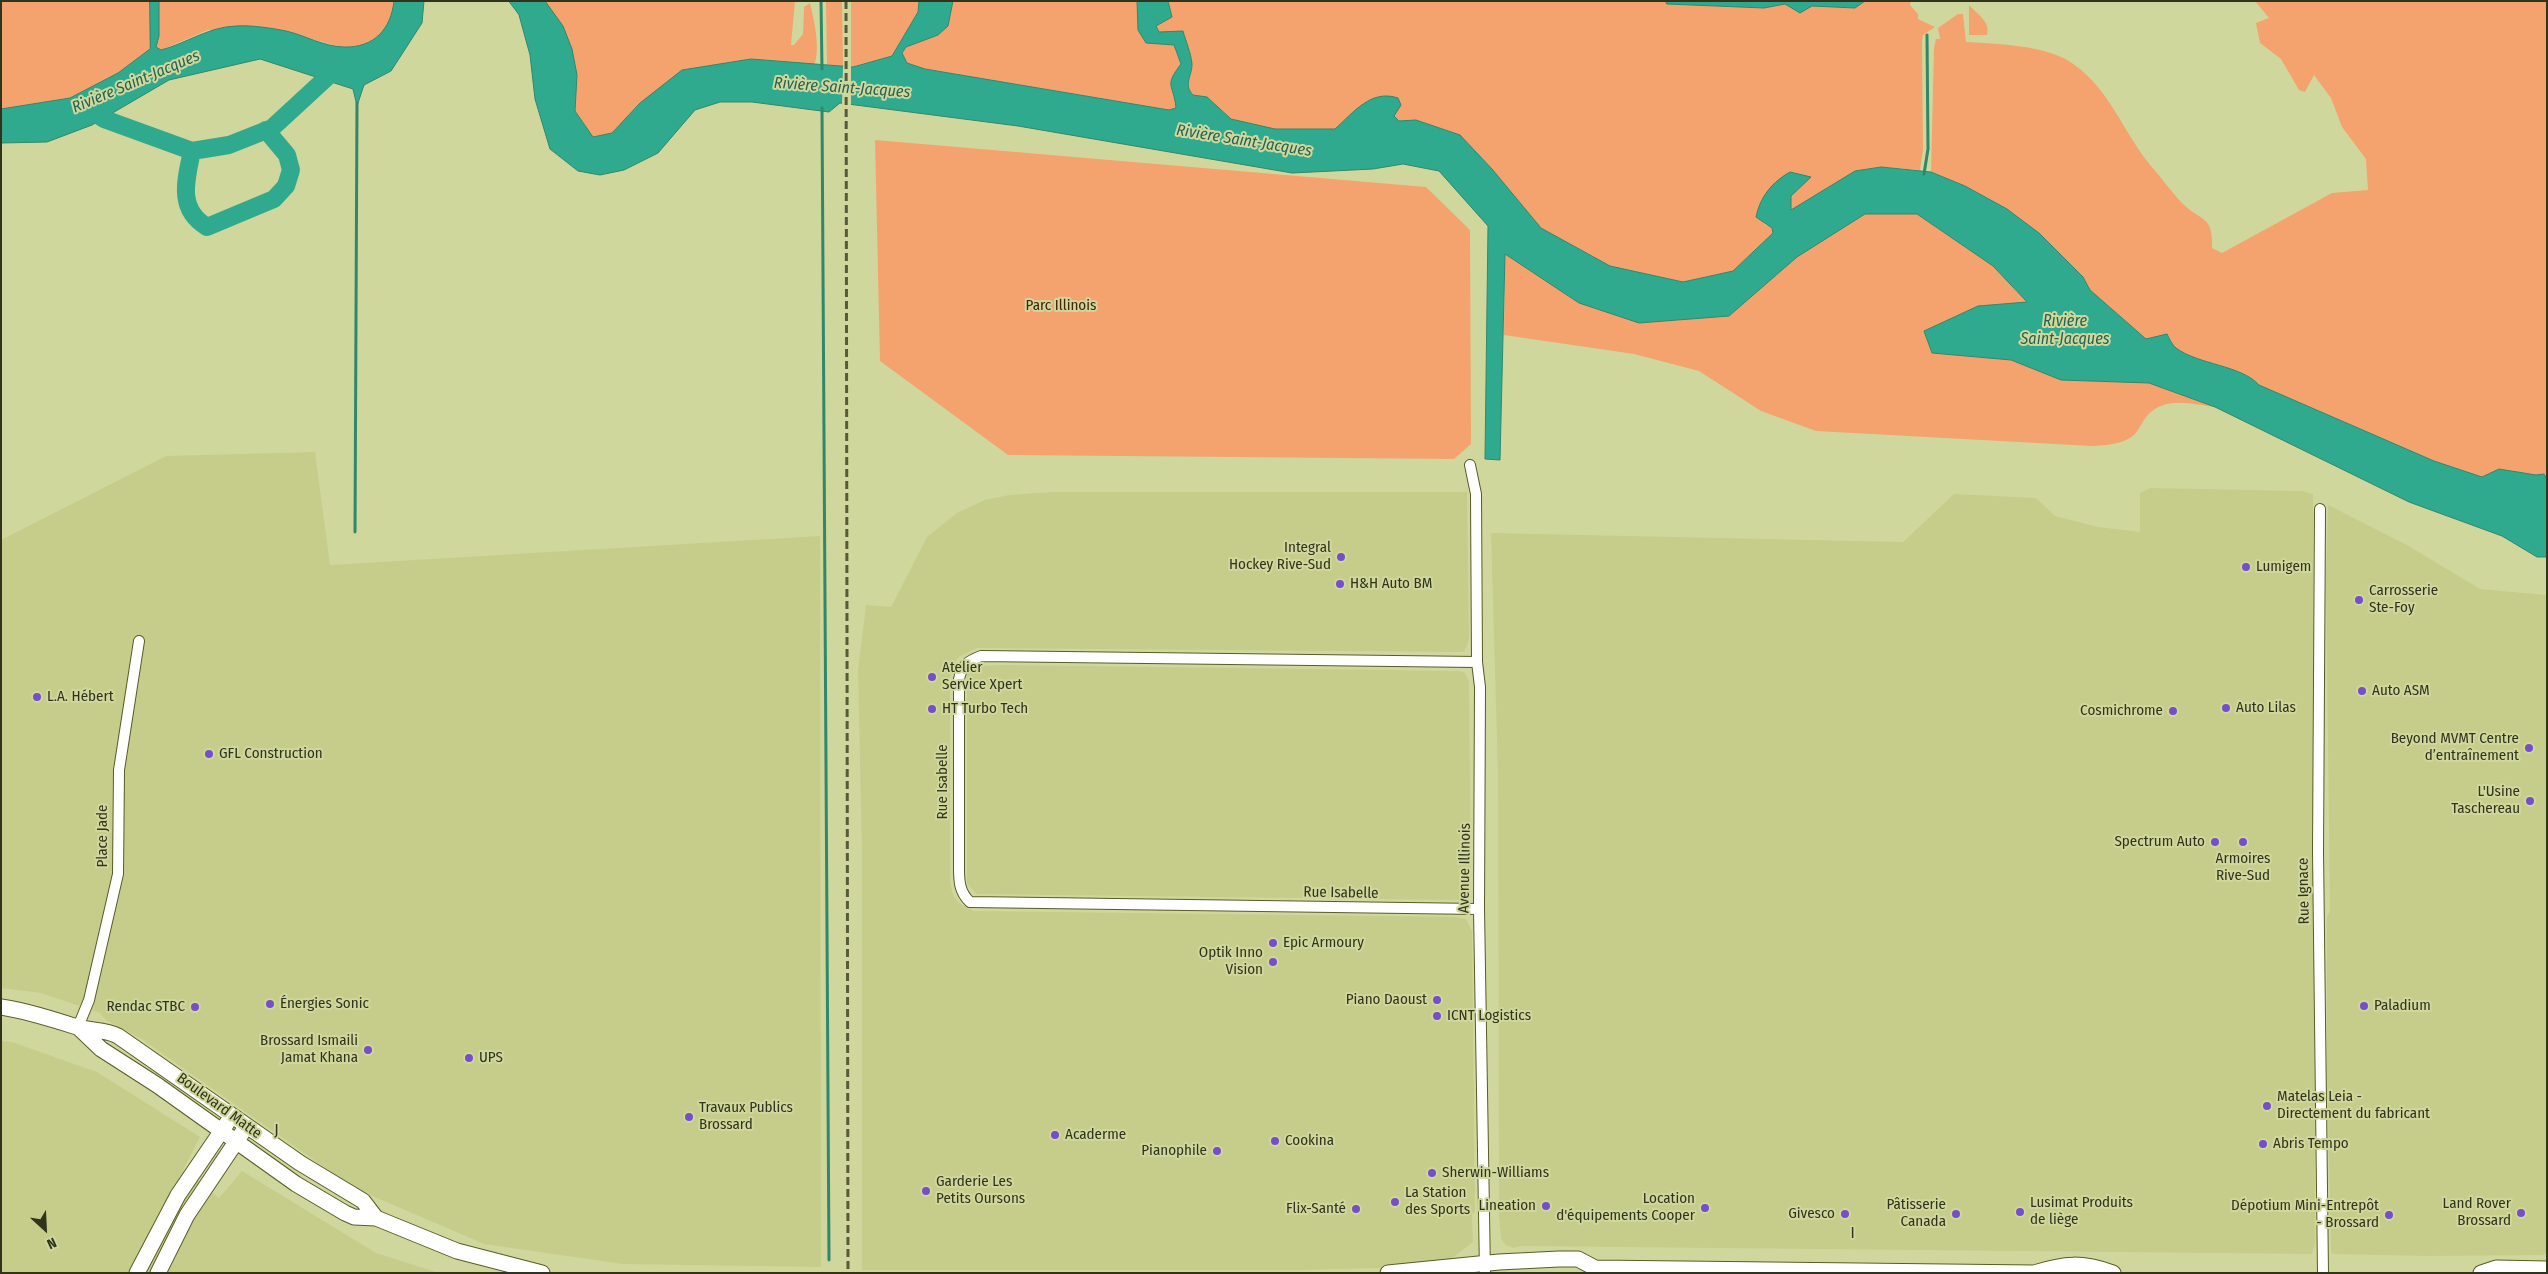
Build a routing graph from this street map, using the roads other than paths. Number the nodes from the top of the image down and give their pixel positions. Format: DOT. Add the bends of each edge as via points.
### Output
graph roads {
  1 [pos="1470,464"];
  2 [pos="2320,509"];
  3 [pos="138,641"];
  4 [pos="1477,662"];
  5 [pos="1480,909"];
  6 [pos="1,1007"];
  7 [pos="78,1028"];
  8 [pos="232,1116"];
  9 [pos="247,1126"];
  10 [pos="221,1131"];
  11 [pos="236,1142"];
  12 [pos="376,1218"];
  13 [pos="1485,1268"];
  14 [pos="2547,1268"];
  15 [pos="1590,1270"];
  16 [pos="137,1273"];
  17 [pos="158,1273"];
  18 [pos="542,1273"];
  19 [pos="1388,1273"];
  20 [pos="2034,1273"];
  21 [pos="2113,1273"];
  22 [pos="2323,1273"];
  23 [pos="2481,1273"];
  1 -- 4 [label="street, Avenue Illinois" via="1476,494"];
  2 -- 22 [label="street, Rue Ignace" via="2318,851"];
  3 -- 7 [label="street, Place Jade" via="118,779 118,874 89,1000"];
  4 -- 5 [label="street, Avenue Illinois" via="1481,760"];
  4 -- 5 [label="street, Rue Isabelle" via="981,656 969,660 958,679 958,854 959,886 970,902"];
  5 -- 13 [label="street, Avenue Illinois"];
  6 -- 7 [label="main road, Boulevard Matte" via="45,1016"];
  7 -- 8 [label="main road, Boulevard Matte" via="111,1032 118,1036"];
  7 -- 10 [label="main road, Boulevard Matte" via="101,1049"];
  8 -- 9 [label="main road, Boulevard Matte"];
  8 -- 10 [label="main road"];
  9 -- 11 [label="main road"];
  9 -- 12 [label="main road, Boulevard Matte" via="363,1201"];
  10 -- 11 [label="main road, Boulevard Matte"];
  10 -- 16 [label="main road" via="178,1195"];
  11 -- 12 [label="main road, Boulevard Matte" via="296,1184 354,1218"];
  11 -- 17 [label="main road" via="187,1215"];
  12 -- 18 [label="main road, Boulevard Matte" via="458,1251"];
  13 -- 15 [label="main road" via="1578,1259"];
  13 -- 19 [label="main road"];
  14 -- 23 [label="main road" via="2496,1268"];
  15 -- 20 [label="main road"];
  20 -- 21 [label="main road" via="2060,1264 2089,1265"];
}
